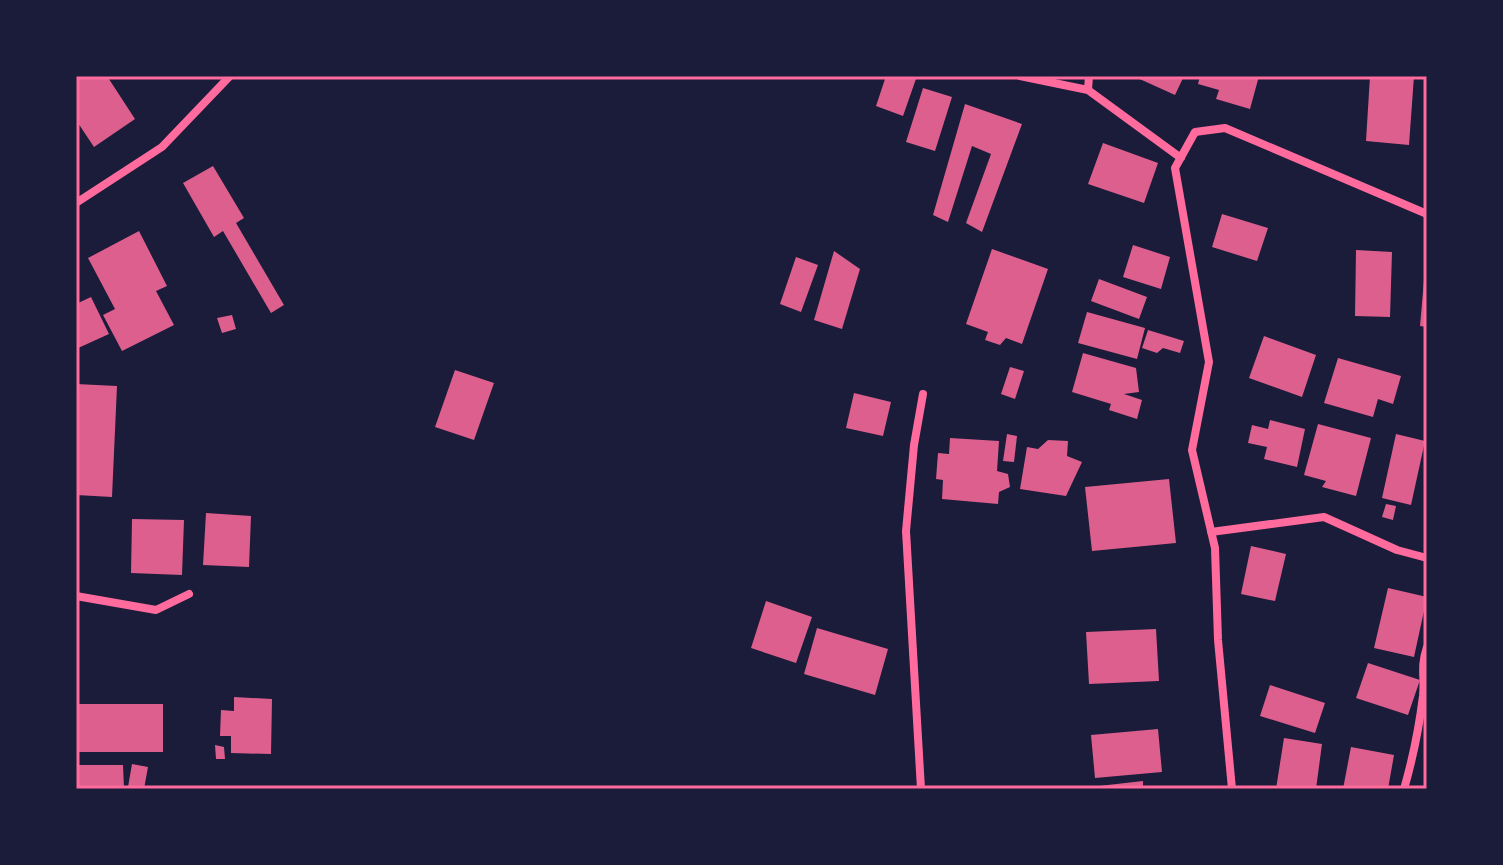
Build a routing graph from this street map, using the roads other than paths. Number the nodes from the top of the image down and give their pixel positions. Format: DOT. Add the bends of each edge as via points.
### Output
graph roads {
  1 [pos="230,76"];
  2 [pos="1020,76"];
  3 [pos="1089,76"];
  4 [pos="1088,90"];
  5 [pos="1181,158"];
  6 [pos="76,203"];
  7 [pos="1427,214"];
  8 [pos="923,394"];
  9 [pos="1211,532"];
  10 [pos="1427,558"];
  11 [pos="189,594"];
  12 [pos="76,596"];
  13 [pos="1427,647"];
  14 [pos="921,789"];
  15 [pos="1232,789"];
  16 [pos="1404,789"];
  1 -- 6 [label="street" via="162,147"];
  2 -- 4 [label="street"];
  3 -- 4 [label="street"];
  4 -- 5 [label="street"];
  5 -- 7 [label="street" via="1195,132 1225,128"];
  5 -- 9 [label="street" via="1175,168 1209,362 1192,450"];
  8 -- 14 [label="street" via="906,531"];
  9 -- 10 [label="street" via="1324,517"];
  9 -- 15 [label="street"];
  11 -- 12 [label="street" via="156,610"];
  13 -- 16 [label="street" via="1421,663 1424,692 1416,747"];
}
